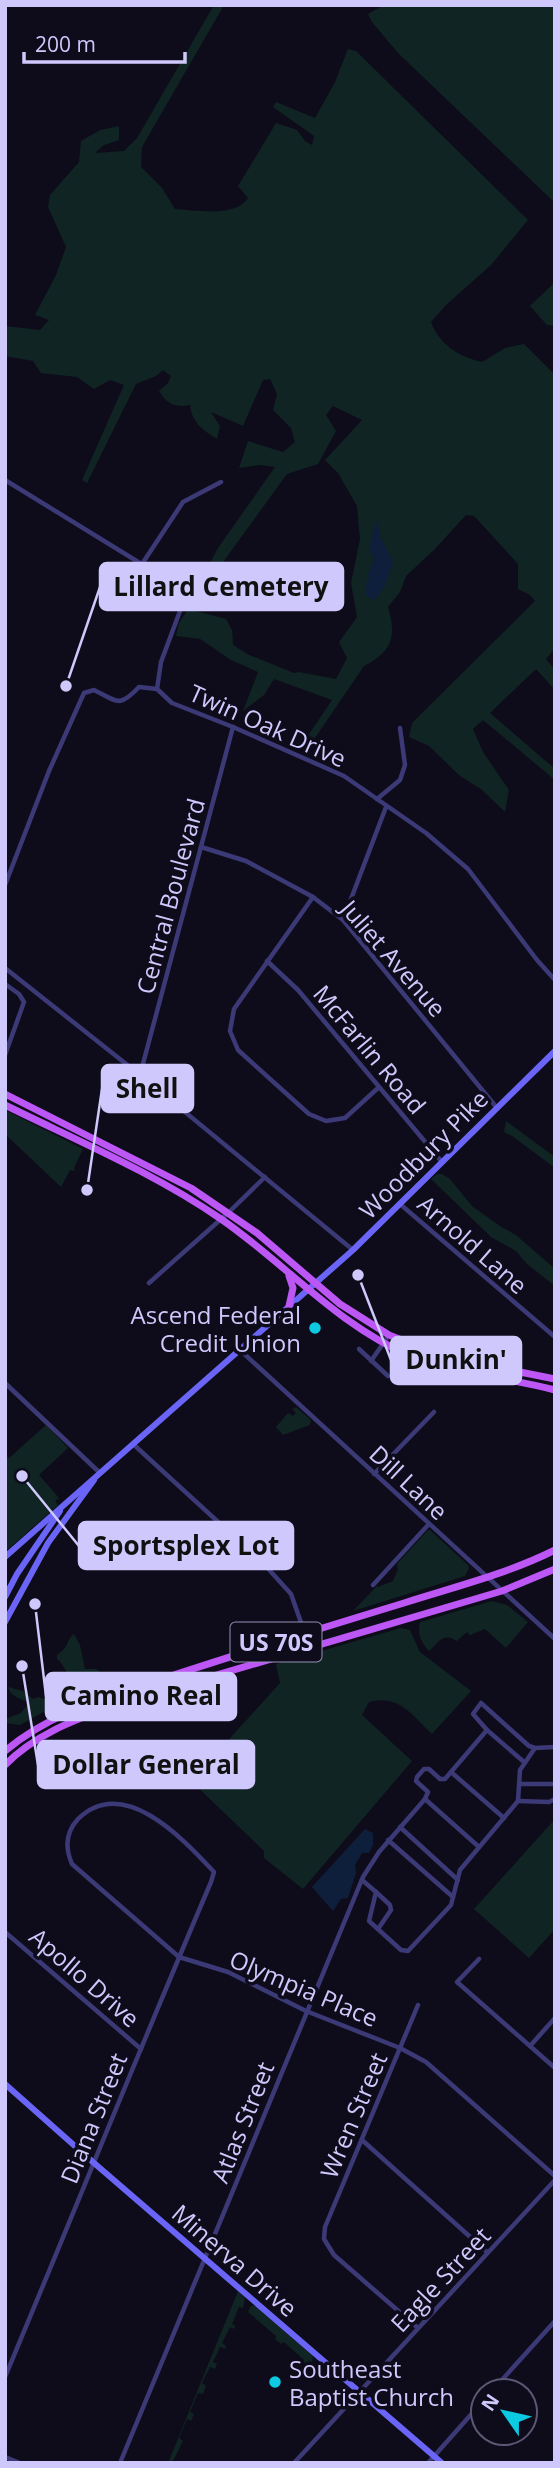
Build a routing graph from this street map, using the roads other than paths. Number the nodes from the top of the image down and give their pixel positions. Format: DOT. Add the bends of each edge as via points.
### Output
graph roads {
  1 [pos="5,480"];
  2 [pos="221,482"];
  3 [pos="142,564"];
  4 [pos="157,690"];
  5 [pos="233,727"];
  6 [pos="400,728"];
  7 [pos="377,799"];
  8 [pos="386,807"];
  9 [pos="201,847"];
  10 [pos="5,885"];
  11 [pos="313,897"];
  12 [pos="343,920"];
  13 [pos="267,961"];
  14 [pos="5,968"];
  15 [pos="555,979"];
  16 [pos="5,984"];
  17 [pos="555,1051"];
  18 [pos="5,1055"];
  19 [pos="139,1075"];
  20 [pos="378,1088"];
  21 [pos="5,1094"];
  22 [pos="5,1105"];
  23 [pos="497,1108"];
  24 [pos="442,1163"];
  25 [pos="265,1177"];
  26 [pos="400,1204"];
  27 [pos="229,1212"];
  28 [pos="222,1219"];
  29 [pos="353,1250"];
  30 [pos="288,1272"];
  31 [pos="314,1282"];
  32 [pos="149,1283"];
  33 [pos="307,1289"];
  34 [pos="289,1306"];
  35 [pos="389,1335"];
  36 [pos="555,1337"];
  37 [pos="384,1343"];
  38 [pos="359,1349"];
  39 [pos="240,1350"];
  40 [pos="371,1361"];
  41 [pos="388,1376"];
  42 [pos="555,1379"];
  43 [pos="5,1384"];
  44 [pos="555,1390"];
  45 [pos="434,1412"];
  46 [pos="133,1444"];
  47 [pos="101,1473"];
  48 [pos="374,1474"];
  49 [pos="94,1480"];
  50 [pos="63,1506"];
  51 [pos="429,1524"];
  52 [pos="45,1531"];
  53 [pos="53,1535"];
  54 [pos="21,1543"];
  55 [pos="555,1550"];
  56 [pos="5,1557"];
  57 [pos="555,1569"];
  58 [pos="487,1577"];
  59 [pos="373,1586"];
  60 [pos="502,1591"];
  61 [pos="5,1597"];
  62 [pos="5,1622"];
  63 [pos="304,1633"];
  64 [pos="555,1639"];
  65 [pos="311,1649"];
  66 [pos="487,1730"];
  67 [pos="555,1747"];
  68 [pos="535,1748"];
  69 [pos="5,1751"];
  70 [pos="6,1762"];
  71 [pos="524,1762"];
  72 [pos="451,1772"];
  73 [pos="519,1784"];
  74 [pos="555,1784"];
  75 [pos="425,1799"];
  76 [pos="555,1799"];
  77 [pos="518,1801"];
  78 [pos="504,1818"];
  79 [pos="75,1822"];
  80 [pos="400,1827"];
  81 [pos="388,1840"];
  82 [pos="479,1847"];
  83 [pos="362,1880"];
  84 [pos="458,1880"];
  85 [pos="376,1892"];
  86 [pos="453,1897"];
  87 [pos="378,1929"];
  88 [pos="5,1932"];
  89 [pos="179,1957"];
  90 [pos="479,1959"];
  91 [pos="418,2005"];
  92 [pos="306,2011"];
  93 [pos="555,2018"];
  94 [pos="530,2046"];
  95 [pos="400,2048"];
  96 [pos="141,2049"];
  97 [pos="555,2068"];
  98 [pos="5,2084"];
  99 [pos="362,2140"];
  100 [pos="94,2163"];
  101 [pos="555,2178"];
  102 [pos="487,2252"];
  103 [pos="205,2258"];
  104 [pos="555,2321"];
  105 [pos="418,2328"];
  106 [pos="5,2376"];
  107 [pos="505,2377"];
  108 [pos="359,2393"];
  109 [pos="469,2417"];
  110 [pos="434,2456"];
  111 [pos="5,2457"];
  112 [pos="20,2463"];
  113 [pos="120,2463"];
  114 [pos="294,2463"];
  115 [pos="428,2463"];
  116 [pos="442,2463"];
  1 -- 3 [label="street, Twin Oak Drive"];
  2 -- 3 [label="street" via="183,502"];
  3 -- 4 [label="street, Twin Oak Drive" via="174,583 183,596 161,662"];
  4 -- 5 [label="street, Twin Oak Drive" via="172,703"];
  4 -- 10 [label="street" via="139,687 119,702 94,690 84,693"];
  5 -- 7 [label="street, Twin Oak Drive" via="344,776"];
  5 -- 9 [label="street, Central Boulevard"];
  6 -- 7 [label="street" via="405,765 400,780"];
  7 -- 8 [label="street, Twin Oak Drive"];
  8 -- 12 [label="street"];
  8 -- 15 [label="street, Twin Oak Drive" via="468,869"];
  9 -- 11 [label="street, Juliet Avenue" via="246,861"];
  9 -- 19 [label="street, Central Boulevard"];
  11 -- 12 [label="street, Juliet Avenue"];
  11 -- 13 [label="street"];
  12 -- 23 [label="street, Juliet Avenue"];
  13 -- 20 [label="street, McFarlin Road" via="298,990"];
  13 -- 20 [label="street" via="234,1009 230,1031 238,1050 309,1114 326,1121 345,1118"];
  14 -- 19 [label="street"];
  16 -- 18 [label="street" via="24,1002"];
  17 -- 23 [label="street, Woodbury Pike"];
  19 -- 25 [label="street"];
  20 -- 24 [label="street, McFarlin Road"];
  21 -- 27 [label="main road" via="156,1168"];
  22 -- 28 [label="main road"];
  23 -- 24 [label="street, Woodbury Pike"];
  24 -- 26 [label="street, Woodbury Pike"];
  25 -- 27 [label="street"];
  25 -- 29 [label="street"];
  26 -- 29 [label="street, Woodbury Pike"];
  26 -- 36 [label="street, Arnold Lane"];
  27 -- 28 [label="street"];
  27 -- 31 [label="main road"];
  28 -- 30 [label="main road"];
  28 -- 32 [label="street"];
  29 -- 31 [label="street, Woodbury Pike"];
  30 -- 33 [label="main road"];
  30 -- 34 [label="main road" via="293,1288"];
  31 -- 33 [label="street, Woodbury Pike"];
  31 -- 35 [label="main road"];
  33 -- 34 [label="street, Woodbury Pike"];
  33 -- 37 [label="main road" via="336,1314"];
  34 -- 39 [label="street, Woodbury Pike"];
  35 -- 37 [label="street"];
  35 -- 42 [label="main road" via="445,1357"];
  37 -- 40 [label="street"];
  37 -- 44 [label="main road" via="442,1366"];
  38 -- 40 [label="street"];
  39 -- 46 [label="street, Woodbury Pike"];
  39 -- 48 [label="street, Dill Lane"];
  40 -- 41 [label="street"];
  43 -- 47 [label="street"];
  45 -- 48 [label="street"];
  46 -- 47 [label="street, Woodbury Pike"];
  46 -- 63 [label="street" via="265,1565 291,1594"];
  47 -- 49 [label="street, Woodbury Pike"];
  48 -- 51 [label="street, Dill Lane"];
  49 -- 50 [label="street"];
  49 -- 53 [label="street"];
  50 -- 52 [label="street"];
  50 -- 54 [label="street"];
  51 -- 58 [label="street, Dill Lane"];
  51 -- 59 [label="street"];
  52 -- 53 [label="street"];
  52 -- 54 [label="street"];
  52 -- 61 [label="street"];
  53 -- 62 [label="street"];
  54 -- 56 [label="street"];
  55 -- 58 [label="main road, US 70S"];
  57 -- 60 [label="main road, US 70S"];
  58 -- 60 [label="street, Dill Lane"];
  58 -- 63 [label="main road, US 70S"];
  60 -- 64 [label="street, Dill Lane"];
  60 -- 65 [label="main road, US 70S"];
  63 -- 65 [label="street"];
  63 -- 69 [label="main road, US 70S" via="76,1708 47,1721"];
  65 -- 70 [label="main road, US 70S" via="72,1721"];
  66 -- 68 [label="street" via="473,1714 481,1703"];
  66 -- 71 [label="street"];
  66 -- 72 [label="street"];
  67 -- 68 [label="street"];
  68 -- 71 [label="street"];
  71 -- 73 [label="street"];
  72 -- 75 [label="street" via="440,1779 424,1769 416,1777 428,1793"];
  72 -- 78 [label="street"];
  73 -- 74 [label="street"];
  73 -- 77 [label="street"];
  75 -- 80 [label="street, Atlas Street"];
  75 -- 82 [label="street"];
  76 -- 77 [label="street"];
  77 -- 78 [label="street"];
  78 -- 82 [label="street"];
  79 -- 89 [label="street, Olympia Place" via="68,1836 72,1864"];
  79 -- 89 [label="street, Diana Street" via="96,1808 131,1806 155,1817 214,1872"];
  80 -- 81 [label="street, Atlas Street"];
  80 -- 84 [label="street"];
  81 -- 83 [label="street, Atlas Street"];
  81 -- 86 [label="street"];
  82 -- 84 [label="street" via="460,1870"];
  83 -- 85 [label="street"];
  83 -- 92 [label="street, Atlas Street"];
  84 -- 86 [label="street"];
  85 -- 87 [label="street" via="369,1921"];
  85 -- 87 [label="street" via="391,1910"];
  86 -- 87 [label="street" via="451,1905 408,1951"];
  88 -- 96 [label="street, Apollo Drive"];
  89 -- 92 [label="street, Olympia Place" via="228,1972"];
  89 -- 96 [label="street, Diana Street"];
  90 -- 94 [label="street" via="457,1982"];
  91 -- 95 [label="street, Wren Street"];
  92 -- 95 [label="street, Olympia Place"];
  92 -- 103 [label="street, Atlas Street"];
  93 -- 94 [label="street"];
  94 -- 97 [label="street"];
  95 -- 99 [label="street, Wren Street"];
  95 -- 101 [label="street, Olympia Place" via="426,2062"];
  96 -- 100 [label="street, Diana Street"];
  98 -- 100 [label="street, Minerva Drive"];
  99 -- 102 [label="street"];
  99 -- 105 [label="street, Wren Street" via="324,2239 334,2255"];
  100 -- 103 [label="street, Minerva Drive"];
  100 -- 106 [label="street, Diana Street"];
  101 -- 102 [label="street, Eagle Street"];
  102 -- 105 [label="street, Eagle Street"];
  103 -- 108 [label="street, Minerva Drive"];
  103 -- 113 [label="street, Atlas Street"];
  104 -- 107 [label="street"];
  105 -- 108 [label="street, Eagle Street"];
  108 -- 110 [label="street, Minerva Drive"];
  108 -- 114 [label="street, Eagle Street"];
  109 -- 110 [label="street"];
  110 -- 115 [label="street"];
  110 -- 116 [label="street, Minerva Drive"];
  111 -- 112 [label="street"];
}
